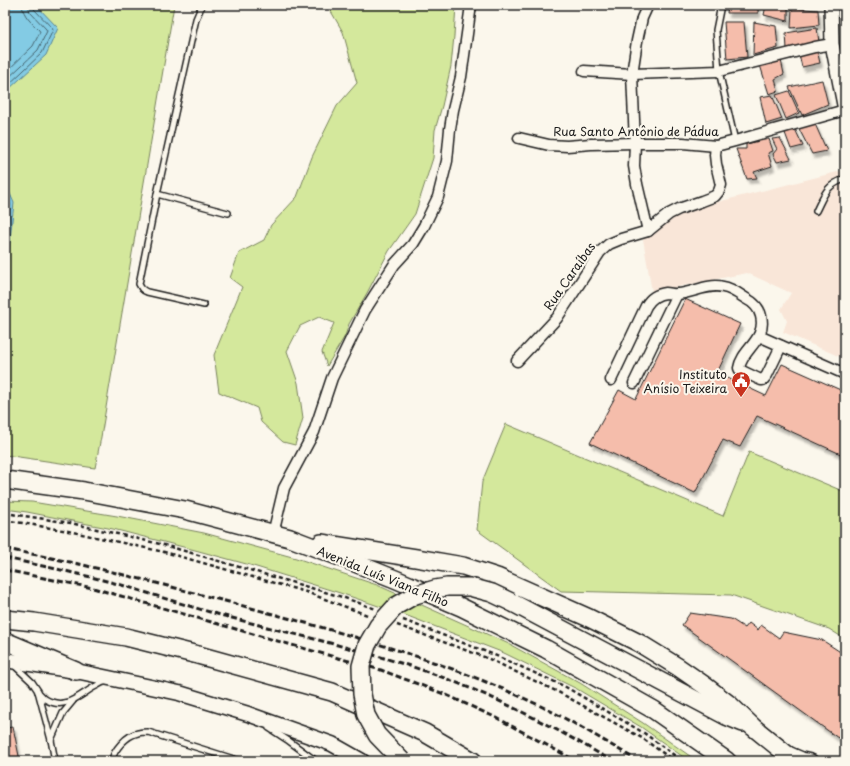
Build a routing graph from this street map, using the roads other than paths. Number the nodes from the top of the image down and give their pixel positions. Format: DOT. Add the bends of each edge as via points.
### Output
graph roads {
  1 [pos="202,5"];
  2 [pos="472,5"];
  3 [pos="648,5"];
  4 [pos="721,5"];
  5 [pos="832,5"];
  6 [pos="832,44"];
  7 [pos="584,71"];
  8 [pos="719,71"];
  9 [pos="632,74"];
  10 [pos="845,110"];
  11 [pos="519,138"];
  12 [pos="735,141"];
  13 [pos="635,143"];
  14 [pos="716,146"];
  15 [pos="845,179"];
  16 [pos="157,194"];
  17 [pos="816,211"];
  18 [pos="228,213"];
  19 [pos="648,230"];
  20 [pos="677,294"];
  21 [pos="204,305"];
  22 [pos="759,336"];
  23 [pos="781,346"];
  24 [pos="518,361"];
  25 [pos="845,374"];
  26 [pos="610,380"];
  27 [pos="634,383"];
  28 [pos="5,480"];
  29 [pos="273,534"];
  30 [pos="290,538"];
  31 [pos="5,619"];
  32 [pos="5,641"];
  33 [pos="7,660"];
  34 [pos="76,671"];
  35 [pos="114,678"];
  36 [pos="38,691"];
  37 [pos="75,699"];
  38 [pos="248,714"];
  39 [pos="753,727"];
  40 [pos="51,740"];
  41 [pos="789,756"];
  42 [pos="233,760"];
  43 [pos="55,761"];
  44 [pos="112,761"];
  45 [pos="240,761"];
  46 [pos="316,761"];
  47 [pos="362,761"];
  48 [pos="402,761"];
  49 [pos="473,761"];
  50 [pos="727,761"];
  51 [pos="811,761"];
  1 -- 16 [label="lane" via="196,19"];
  2 -- 29 [label="street" via="453,110 447,161 438,197 424,226 364,310 332,378 314,432 284,488"];
  3 -- 9 [label="street" via="642,18"];
  4 -- 8 [label="lane" via="716,30"];
  5 -- 6 [label="street"];
  6 -- 8 [label="street"];
  6 -- 10 [label="street"];
  7 -- 9 [label="street"];
  8 -- 9 [label="street"];
  8 -- 12 [label="lane"];
  9 -- 13 [label="street"];
  10 -- 12 [label="street, Rua Santo Antônio de Pádua"];
  11 -- 13 [label="street, Rua Santo Antônio de Pádua" via="549,145"];
  12 -- 14 [label="street, Rua Santo Antônio de Pádua"];
  13 -- 14 [label="street, Rua Santo Antônio de Pádua"];
  13 -- 19 [label="street" via="634,166"];
  14 -- 19 [label="street, Rua Caraíbas" via="716,164 721,185 715,196 669,214"];
  15 -- 17 [label="lane" via="831,186"];
  16 -- 18 [label="lane"];
  16 -- 21 [label="lane" via="140,287 146,292"];
  19 -- 24 [label="street, Rua Caraíbas" via="609,244 600,252 557,318"];
  20 -- 22 [label="street" via="716,286 738,294 755,305 759,311"];
  20 -- 26 [label="street" via="665,293 649,301"];
  20 -- 27 [label="street"];
  22 -- 23 [label="street"];
  22 -- 23 [label="street" via="739,368 761,380 767,375"];
  23 -- 25 [label="street"];
  28 -- 29 [label="highway, Avenida Luís Viana Filho" via="84,491 185,510"];
  29 -- 30 [label="highway, Avenida Luís Viana Filho"];
  30 -- 39 [label="highway" via="463,566 497,577 639,643 713,692"];
  30 -- 50 [label="highway, Avenida Luís Viana Filho" via="461,607 546,649 654,710"];
  31 -- 49 [label="highway" via="126,637 332,692 424,733"];
  32 -- 34 [label="highway"];
  33 -- 34 [label="main road"];
  33 -- 36 [label="lane" via="28,678"];
  34 -- 35 [label="main road"];
  35 -- 37 [label="lane" via="98,684"];
  35 -- 38 [label="main road" via="179,693"];
  36 -- 37 [label="lane" via="53,702 61,703"];
  36 -- 40 [label="lane"];
  37 -- 40 [label="lane" via="63,713"];
  38 -- 46 [label="lane"];
  38 -- 47 [label="main road" via="332,744"];
  39 -- 41 [label="highway"];
  39 -- 48 [label="highway, bridge" via="726,716 492,593 470,587 447,587 415,595 396,606 378,626 367,645 361,666 366,715 377,735"];
  40 -- 43 [label="lane"];
  41 -- 51 [label="street"];
  42 -- 44 [label="lane" via="142,732 126,738 118,747"];
  42 -- 45 [label="lane"];
}
